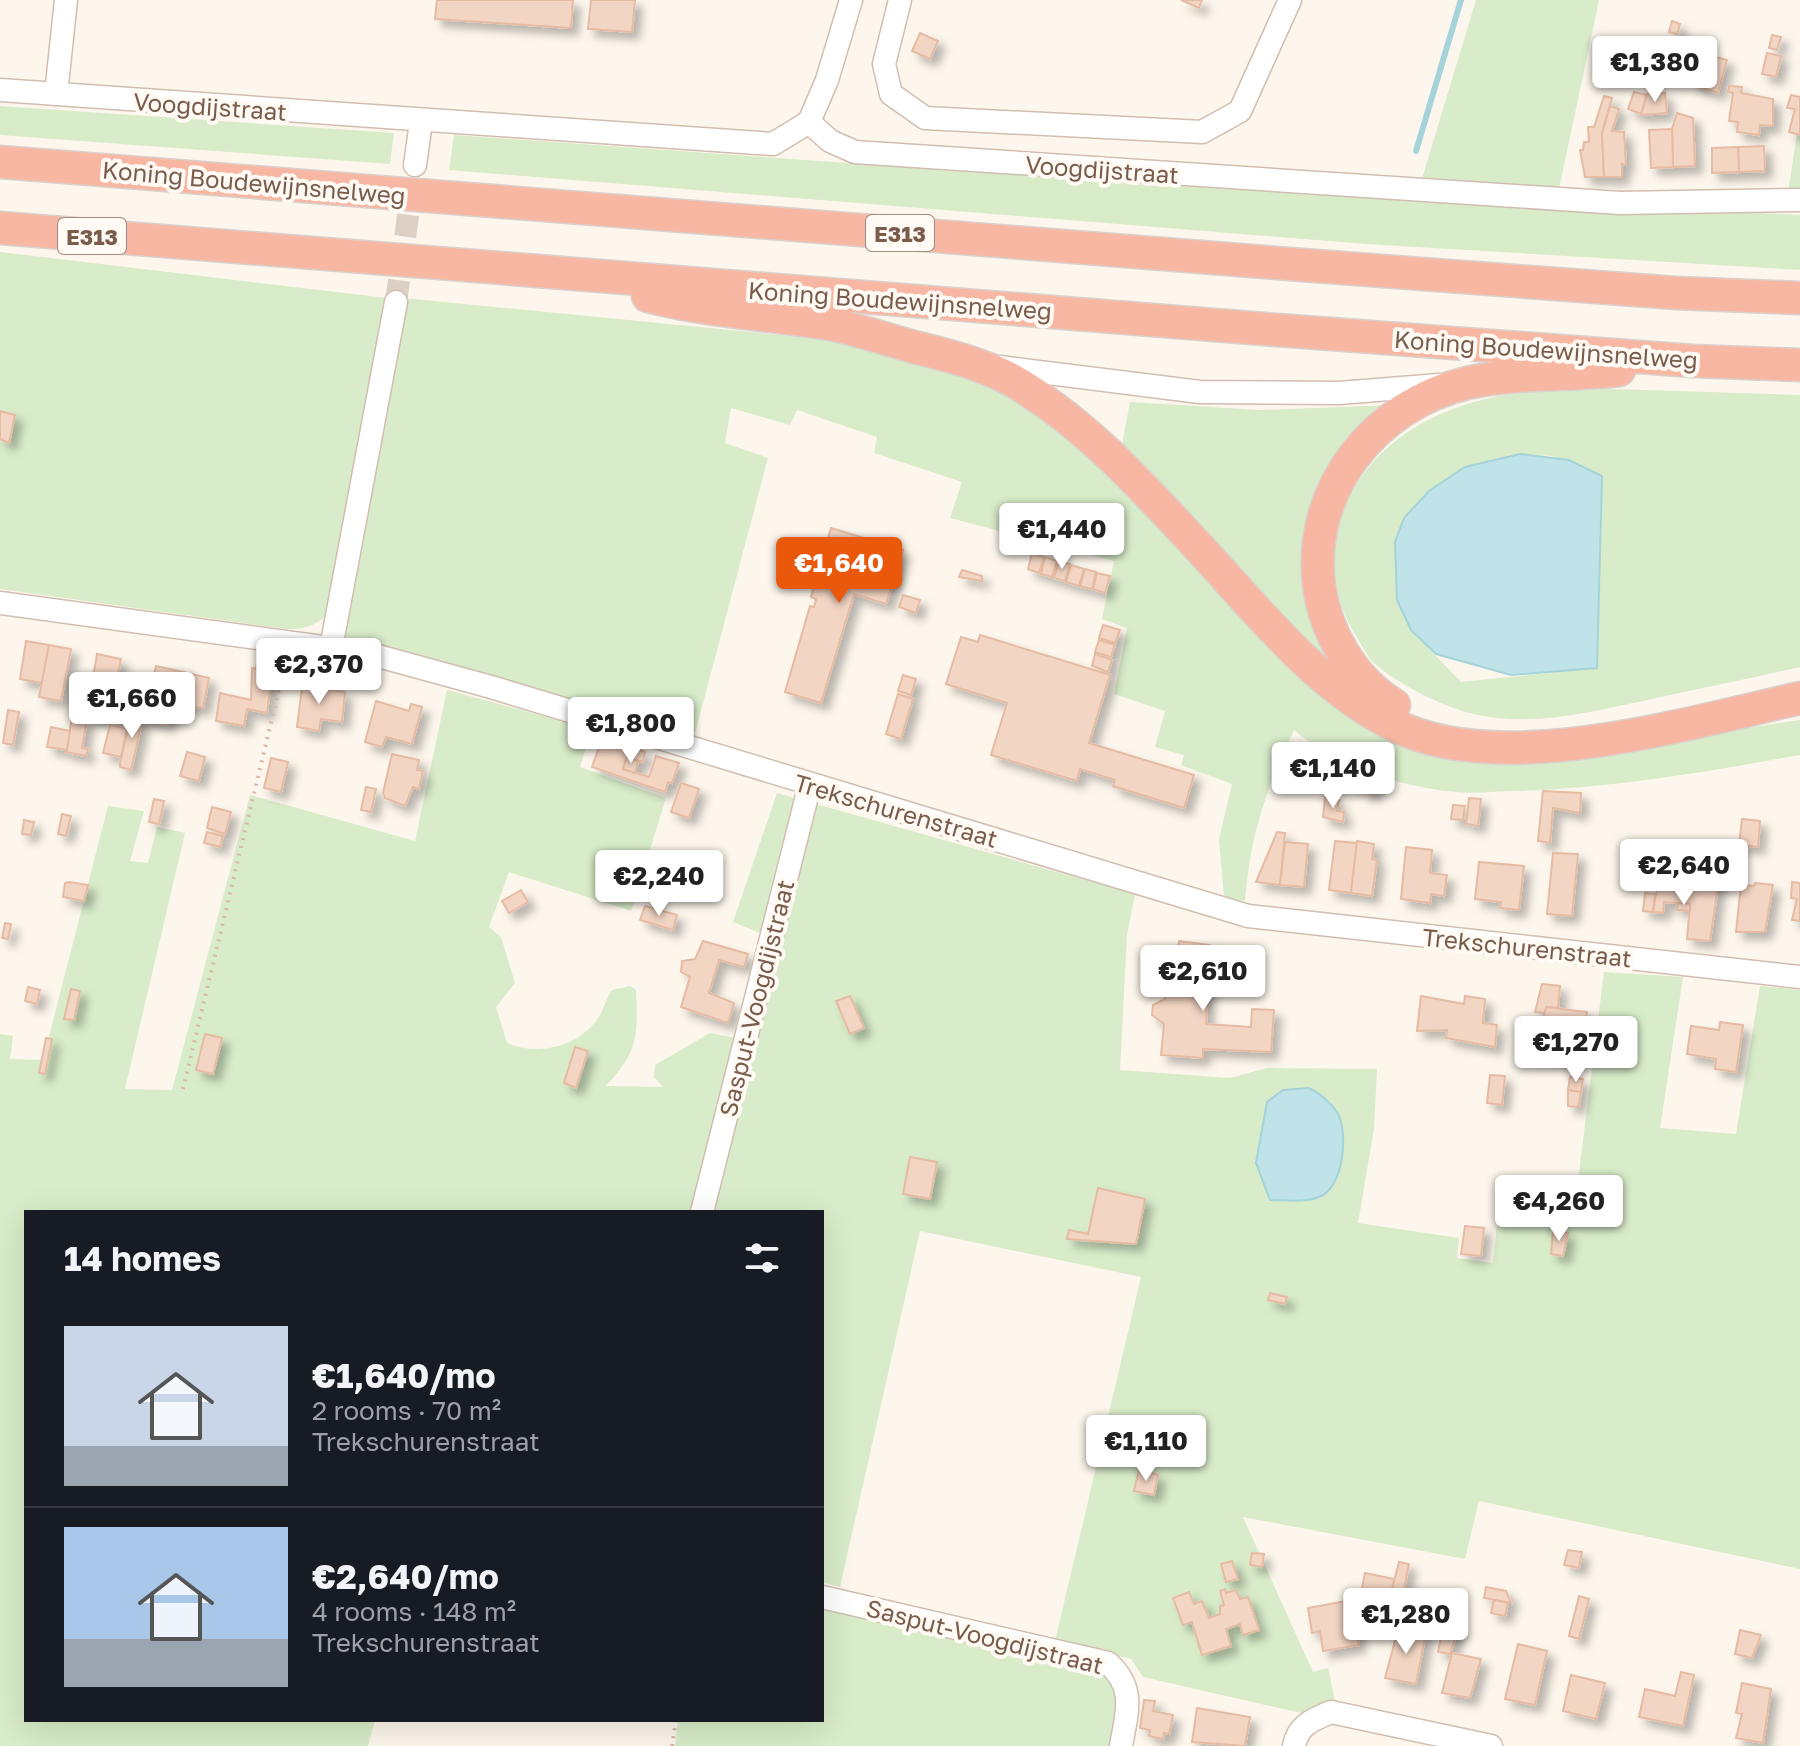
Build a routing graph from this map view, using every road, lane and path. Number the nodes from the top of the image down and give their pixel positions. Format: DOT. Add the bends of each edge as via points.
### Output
graph roads {
  1 [pos="66,0"];
  2 [pos="851,0"];
  3 [pos="900,0"];
  4 [pos="1290,0"];
  5 [pos="0,90"];
  6 [pos="56,94"];
  7 [pos="421,122"];
  8 [pos="809,122"];
  9 [pos="0,162"];
  10 [pos="415,165"];
  11 [pos="1800,200"];
  12 [pos="0,228"];
  13 [pos="572,275"];
  14 [pos="1800,298"];
  15 [pos="396,302"];
  16 [pos="1693,361"];
  17 [pos="975,363"];
  18 [pos="1800,365"];
  19 [pos="1466,384"];
  20 [pos="0,603"];
  21 [pos="290,642"];
  22 [pos="331,648"];
  23 [pos="1800,698"];
  24 [pos="1521,747"];
  25 [pos="810,784"];
  26 [pos="1800,977"];
  27 [pos="183,1089"];
  28 [pos="703,1210"];
  29 [pos="824,1597"];
  30 [pos="676,1722"];
  31 [pos="672,1746"];
  32 [pos="1121,1746"];
  33 [pos="1294,1746"];
  34 [pos="1491,1746"];
  1 -- 6 [label="street"];
  2 -- 8 [label="street"];
  3 -- 4 [label="street" via="884,64 887,79 891,94 925,118 1202,132 1240,111"];
  5 -- 6 [label="street, Voogdijstraat"];
  6 -- 7 [label="street, Voogdijstraat"];
  7 -- 8 [label="street, Voogdijstraat" via="773,144"];
  7 -- 10 [label="street"];
  8 -- 11 [label="street, Voogdijstraat" via="830,141 855,152 1620,203"];
  9 -- 14 [label="highway, Koning Boudewijnsnelweg / E313" via="1289,264"];
  12 -- 13 [label="highway, Koning Boudewijnsnelweg / E313"];
  13 -- 16 [label="highway, Koning Boudewijnsnelweg / E313"];
  13 -- 17 [label="highway" via="685,306 826,324"];
  15 -- 22 [label="street"];
  16 -- 18 [label="highway, Koning Boudewijnsnelweg / E313"];
  16 -- 19 [label="highway"];
  17 -- 19 [label="street" via="1200,392 1339,393"];
  17 -- 24 [label="highway" via="1019,384 1092,436 1310,666 1361,704 1393,725 1431,740"];
  19 -- 24 [label="highway" via="1408,408 1354,454 1321,521 1316,563 1322,609 1340,649 1385,700 1435,724"];
  20 -- 21 [label="street, Trekschurenstraat"];
  21 -- 22 [label="street, Trekschurenstraat"];
  21 -- 27 [label="path"];
  22 -- 25 [label="street, Trekschurenstraat" via="449,675"];
  23 -- 24 [label="highway" via="1605,739"];
  25 -- 26 [label="street, Trekschurenstraat" via="1248,916"];
  25 -- 28 [label="street, Sasput-Voogdijstraat"];
  29 -- 32 [label="street, Sasput-Voogdijstraat" via="1108,1663 1122,1676 1128,1695"];
  30 -- 31 [label="path"];
  33 -- 34 [label="street" via="1296,1733 1331,1712"];
}
